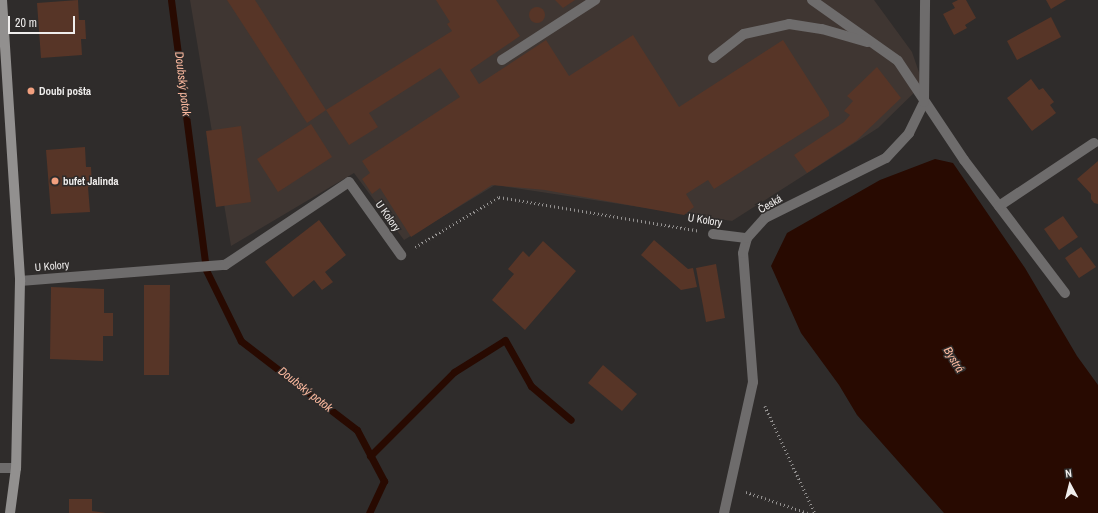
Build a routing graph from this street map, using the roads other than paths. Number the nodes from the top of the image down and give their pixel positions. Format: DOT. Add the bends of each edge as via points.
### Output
graph roads {
  1 [pos="2,0"];
  2 [pos="595,0"];
  3 [pos="812,0"];
  4 [pos="925,0"];
  5 [pos="874,44"];
  6 [pos="713,58"];
  7 [pos="502,60"];
  8 [pos="924,102"];
  9 [pos="1094,143"];
  10 [pos="998,206"];
  11 [pos="713,234"];
  12 [pos="747,238"];
  13 [pos="401,255"];
  14 [pos="20,281"];
  15 [pos="1065,293"];
  16 [pos="0,468"];
  17 [pos="16,468"];
  18 [pos="10,513"];
  19 [pos="724,513"];
  1 -- 14 [label="street"];
  2 -- 7 [label="street"];
  3 -- 5 [label="street"];
  4 -- 8 [label="street, Česká"];
  5 -- 6 [label="street" via="822,29 789,24 744,34"];
  5 -- 8 [label="street" via="898,61"];
  8 -- 10 [label="street"];
  8 -- 12 [label="street, Česká" via="909,133 886,158 765,218"];
  9 -- 10 [label="street"];
  10 -- 15 [label="street"];
  11 -- 12 [label="street, U Kolory"];
  12 -- 19 [label="street" via="743,253 753,382"];
  13 -- 14 [label="street, U Kolory" via="349,182 224,265"];
  14 -- 17 [label="street"];
  16 -- 17 [label="street"];
  17 -- 18 [label="street"];
}
